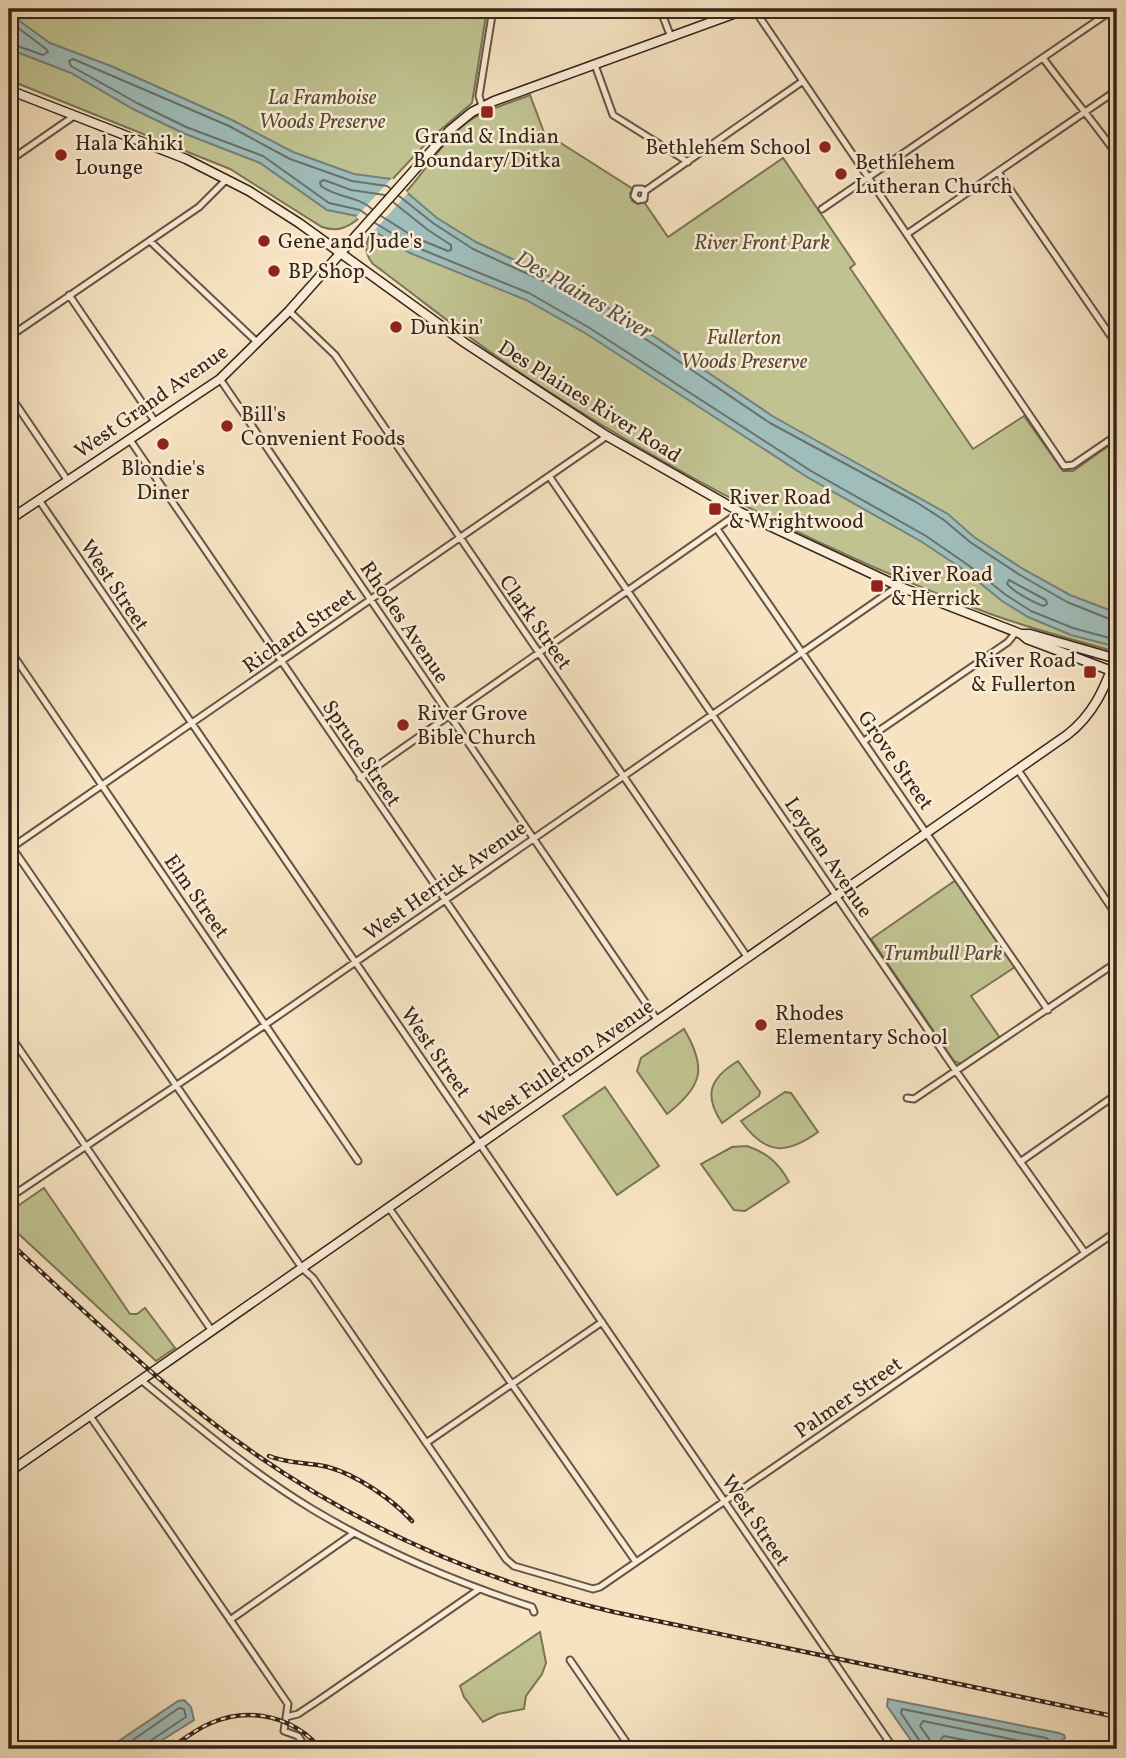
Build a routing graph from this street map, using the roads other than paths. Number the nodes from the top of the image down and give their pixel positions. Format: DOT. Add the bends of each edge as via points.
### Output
graph roads {
  1 [pos="493,9"];
  2 [pos="660,9"];
  3 [pos="747,9"];
  4 [pos="754,9"];
  5 [pos="1114,9"];
  6 [pos="671,37"];
  7 [pos="1043,58"];
  8 [pos="595,65"];
  9 [pos="803,81"];
  10 [pos="9,90"];
  11 [pos="1117,90"];
  12 [pos="482,106"];
  13 [pos="1084,113"];
  14 [pos="74,116"];
  15 [pos="1117,155"];
  16 [pos="9,161"];
  17 [pos="688,162"];
  18 [pos="998,172"];
  19 [pos="869,178"];
  20 [pos="228,179"];
  21 [pos="645,191"];
  22 [pos="822,209"];
  23 [pos="907,234"];
  24 [pos="150,241"];
  25 [pos="340,253"];
  26 [pos="69,295"];
  27 [pos="289,311"];
  28 [pos="9,337"];
  29 [pos="258,343"];
  30 [pos="1117,345"];
  31 [pos="220,379"];
  32 [pos="9,394"];
  33 [pos="156,423"];
  34 [pos="1117,435"];
  35 [pos="607,436"];
  36 [pos="130,440"];
  37 [pos="549,476"];
  38 [pos="68,481"];
  39 [pos="39,500"];
  40 [pos="740,512"];
  41 [pos="9,520"];
  42 [pos="717,529"];
  43 [pos="459,538"];
  44 [pos="898,586"];
  45 [pos="627,591"];
  46 [pos="371,599"];
  47 [pos="1019,633"];
  48 [pos="9,649"];
  49 [pos="802,652"];
  50 [pos="539,653"];
  51 [pos="1117,659"];
  52 [pos="281,662"];
  53 [pos="1114,672"];
  54 [pos="712,714"];
  55 [pos="449,715"];
  56 [pos="190,724"];
  57 [pos="864,741"];
  58 [pos="1018,771"];
  59 [pos="622,776"];
  60 [pos="360,778"];
  61 [pos="102,785"];
  62 [pos="928,833"];
  63 [pos="533,838"];
  64 [pos="10,847"];
  65 [pos="837,896"];
  66 [pos="443,900"];
  67 [pos="1117,916"];
  68 [pos="748,958"];
  69 [pos="355,962"];
  70 [pos="1117,962"];
  71 [pos="1048,1010"];
  72 [pos="658,1021"];
  73 [pos="265,1024"];
  74 [pos="9,1034"];
  75 [pos="956,1070"];
  76 [pos="570,1082"];
  77 [pos="175,1086"];
  78 [pos="1117,1094"];
  79 [pos="907,1098"];
  80 [pos="480,1144"];
  81 [pos="86,1147"];
  82 [pos="358,1161"];
  83 [pos="1020,1162"];
  84 [pos="9,1198"];
  85 [pos="389,1208"];
  86 [pos="1117,1231"];
  87 [pos="1085,1253"];
  88 [pos="302,1268"];
  89 [pos="602,1322"];
  90 [pos="212,1331"];
  91 [pos="141,1380"];
  92 [pos="513,1384"];
  93 [pos="90,1416"];
  94 [pos="426,1443"];
  95 [pos="9,1472"];
  96 [pos="725,1501"];
  97 [pos="354,1533"];
  98 [pos="636,1562"];
  99 [pos="479,1590"];
  100 [pos="534,1612"];
  101 [pos="230,1620"];
  102 [pos="570,1660"];
  103 [pos="286,1717"];
  104 [pos="307,1749"];
  105 [pos="631,1749"];
  106 [pos="894,1749"];
  1 -- 12 [label="street" via="479,96"];
  2 -- 6 [label="street"];
  3 -- 6 [label="main road, West Grand Avenue"];
  4 -- 9 [label="street"];
  5 -- 7 [label="street"];
  6 -- 8 [label="main road, West Grand Avenue"];
  7 -- 13 [label="street"];
  7 -- 19 [label="street"];
  8 -- 12 [label="main road, West Grand Avenue"];
  8 -- 17 [label="street" via="613,115"];
  9 -- 17 [label="street"];
  9 -- 19 [label="street"];
  10 -- 14 [label="main road, Des Plaines River Road"];
  11 -- 13 [label="street"];
  12 -- 25 [label="main road, West Grand Avenue" via="450,130"];
  13 -- 15 [label="street"];
  13 -- 18 [label="street"];
  14 -- 16 [label="street"];
  14 -- 20 [label="main road, Des Plaines River Road"];
  17 -- 21 [label="street"];
  18 -- 23 [label="street"];
  18 -- 30 [label="street"];
  19 -- 22 [label="street"];
  19 -- 23 [label="street"];
  20 -- 24 [label="street" via="199,207"];
  20 -- 25 [label="main road, Des Plaines River Road"];
  23 -- 34 [label="street" via="1066,467"];
  24 -- 26 [label="street"];
  24 -- 29 [label="street"];
  25 -- 27 [label="main road, West Grand Avenue"];
  25 -- 35 [label="main road, Des Plaines River Road" via="465,343"];
  26 -- 28 [label="street"];
  26 -- 33 [label="street"];
  27 -- 29 [label="main road, West Grand Avenue"];
  27 -- 43 [label="street, Clark Street" via="335,355"];
  29 -- 31 [label="main road, West Grand Avenue"];
  31 -- 33 [label="main road, West Grand Avenue"];
  31 -- 46 [label="street, Rhodes Avenue"];
  32 -- 38 [label="street"];
  33 -- 36 [label="main road, West Grand Avenue"];
  35 -- 37 [label="street, Richard Street"];
  35 -- 40 [label="main road, Des Plaines River Road"];
  36 -- 38 [label="main road, West Grand Avenue"];
  36 -- 52 [label="street, Spruce Street"];
  37 -- 43 [label="street, Richard Street"];
  37 -- 45 [label="street, Leyden Avenue"];
  38 -- 39 [label="main road, West Grand Avenue"];
  39 -- 41 [label="main road, West Grand Avenue"];
  39 -- 56 [label="street, West Street"];
  40 -- 42 [label="street"];
  40 -- 44 [label="main road, Des Plaines River Road"];
  42 -- 45 [label="street"];
  42 -- 49 [label="street, Grove Street"];
  43 -- 46 [label="street, Richard Street"];
  43 -- 50 [label="street, Clark Street"];
  44 -- 47 [label="main road, Des Plaines River Road"];
  44 -- 49 [label="street, West Herrick Avenue"];
  45 -- 50 [label="street"];
  45 -- 54 [label="street, Leyden Avenue"];
  46 -- 52 [label="street, Richard Street"];
  46 -- 55 [label="street, Rhodes Avenue"];
  47 -- 51 [label="main road, Des Plaines River Road"];
  47 -- 53 [label="main road, Des Plaines River Road"];
  47 -- 57 [label="street"];
  48 -- 61 [label="street, Elm Street"];
  49 -- 54 [label="street, West Herrick Avenue"];
  49 -- 57 [label="street, Grove Street"];
  50 -- 55 [label="street"];
  50 -- 59 [label="street, Clark Street"];
  51 -- 53 [label="main road, West Fullerton Avenue"];
  52 -- 56 [label="street, Richard Street"];
  52 -- 60 [label="street, Spruce Street"];
  53 -- 58 [label="main road, West Fullerton Avenue" via="1082,723"];
  54 -- 59 [label="street, West Herrick Avenue"];
  54 -- 65 [label="street, Leyden Avenue"];
  55 -- 60 [label="street"];
  55 -- 63 [label="street, Rhodes Avenue"];
  56 -- 61 [label="street, Richard Street"];
  56 -- 69 [label="street, West Street"];
  57 -- 62 [label="street, Grove Street"];
  58 -- 62 [label="main road, West Fullerton Avenue"];
  58 -- 67 [label="street"];
  59 -- 63 [label="street, West Herrick Avenue"];
  59 -- 68 [label="street, Clark Street"];
  60 -- 66 [label="street, Spruce Street"];
  61 -- 64 [label="street, Richard Street"];
  61 -- 73 [label="street, Elm Street"];
  62 -- 65 [label="main road, West Fullerton Avenue"];
  62 -- 71 [label="street, Grove Street"];
  63 -- 66 [label="street, West Herrick Avenue"];
  63 -- 72 [label="street, Rhodes Avenue"];
  64 -- 77 [label="street"];
  65 -- 68 [label="main road, West Fullerton Avenue"];
  65 -- 75 [label="street, Leyden Avenue"];
  66 -- 69 [label="street, West Herrick Avenue"];
  66 -- 76 [label="street, Spruce Street"];
  68 -- 72 [label="main road, West Fullerton Avenue"];
  69 -- 73 [label="street, West Herrick Avenue"];
  69 -- 80 [label="street, West Street"];
  70 -- 71 [label="street"];
  71 -- 75 [label="street"];
  72 -- 76 [label="main road, West Fullerton Avenue"];
  73 -- 77 [label="street, West Herrick Avenue"];
  73 -- 82 [label="street, Elm Street"];
  74 -- 81 [label="street"];
  75 -- 79 [label="street" via="914,1099"];
  75 -- 83 [label="street, Leyden Avenue"];
  76 -- 80 [label="main road, West Fullerton Avenue"];
  77 -- 81 [label="street, West Herrick Avenue"];
  77 -- 88 [label="street"];
  78 -- 83 [label="street"];
  80 -- 85 [label="main road, West Fullerton Avenue"];
  80 -- 89 [label="street, West Street"];
  81 -- 84 [label="street, West Herrick Avenue"];
  81 -- 90 [label="street"];
  83 -- 87 [label="street, Leyden Avenue"];
  85 -- 88 [label="main road, West Fullerton Avenue"];
  85 -- 92 [label="street"];
  86 -- 87 [label="street, Palmer Street"];
  87 -- 96 [label="street, Palmer Street"];
  88 -- 90 [label="main road, West Fullerton Avenue"];
  88 -- 94 [label="street"];
  89 -- 92 [label="street"];
  89 -- 96 [label="street, West Street"];
  90 -- 91 [label="main road, West Fullerton Avenue"];
  91 -- 93 [label="main road, West Fullerton Avenue"];
  91 -- 97 [label="street" via="236,1456"];
  92 -- 94 [label="street"];
  92 -- 98 [label="street"];
  93 -- 95 [label="main road, West Fullerton Avenue"];
  93 -- 101 [label="street"];
  94 -- 98 [label="street, Palmer Street" via="511,1564 597,1589"];
  96 -- 98 [label="street, Palmer Street"];
  96 -- 106 [label="street, West Street"];
  97 -- 99 [label="street"];
  97 -- 101 [label="street"];
  99 -- 100 [label="street" via="531,1607"];
  99 -- 103 [label="street" via="298,1714"];
  101 -- 103 [label="street" via="288,1704"];
  102 -- 105 [label="street"];
  103 -- 104 [label="street" via="284,1731 298,1736"];
}
